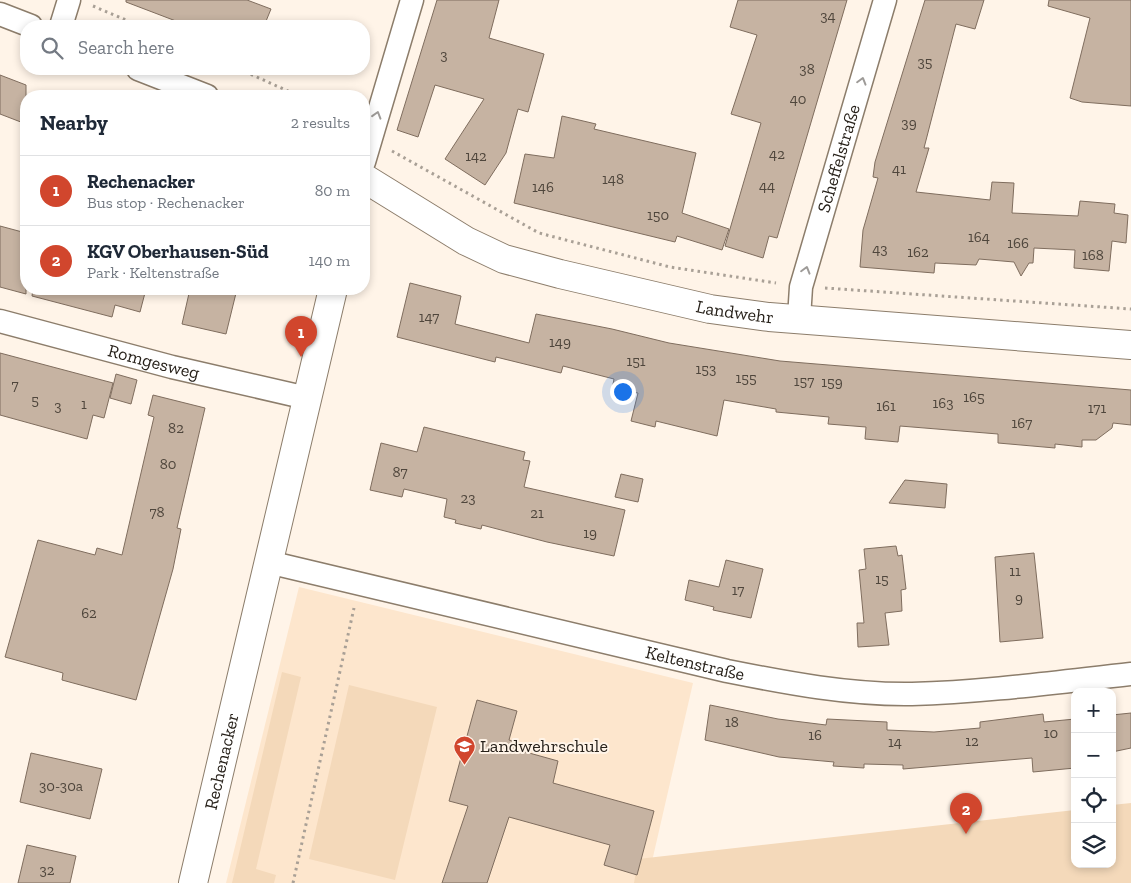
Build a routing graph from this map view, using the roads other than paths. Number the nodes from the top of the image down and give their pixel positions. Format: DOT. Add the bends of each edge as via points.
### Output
graph roads {
  1 [pos="412,0"];
  2 [pos="885,0"];
  3 [pos="78,2"];
  4 [pos="0,14"];
  5 [pos="65,20"];
  6 [pos="20,22"];
  7 [pos="153,75"];
  8 [pos="192,90"];
  9 [pos="370,139"];
  10 [pos="370,182"];
  11 [pos="332,295"];
  12 [pos="799,318"];
  13 [pos="0,321"];
  14 [pos="1131,345"];
  15 [pos="307,398"];
  16 [pos="268,562"];
  17 [pos="1131,674"];
  18 [pos="193,883"];
  9 -- 1 [label="street, one-way"];
  12 -- 2 [label="street, Scheffelstraße, one-way" via="801,287"];
  3 -- 5 [label="street"];
  4 -- 6 [label="street"];
  7 -- 8 [label="street"];
  10 -- 12 [label="street, Landwehr" via="466,241 504,259 710,309"];
  11 -- 15 [label="street, Rechenacker"];
  12 -- 14 [label="street, Landwehr"];
  13 -- 15 [label="street, Romgesweg" via="172,367"];
  15 -- 16 [label="street, Rechenacker"];
  16 -- 17 [label="street, Keltenstraße" via="770,680 829,688 911,694 1009,688"];
  16 -- 18 [label="street, Rechenacker"];
}
